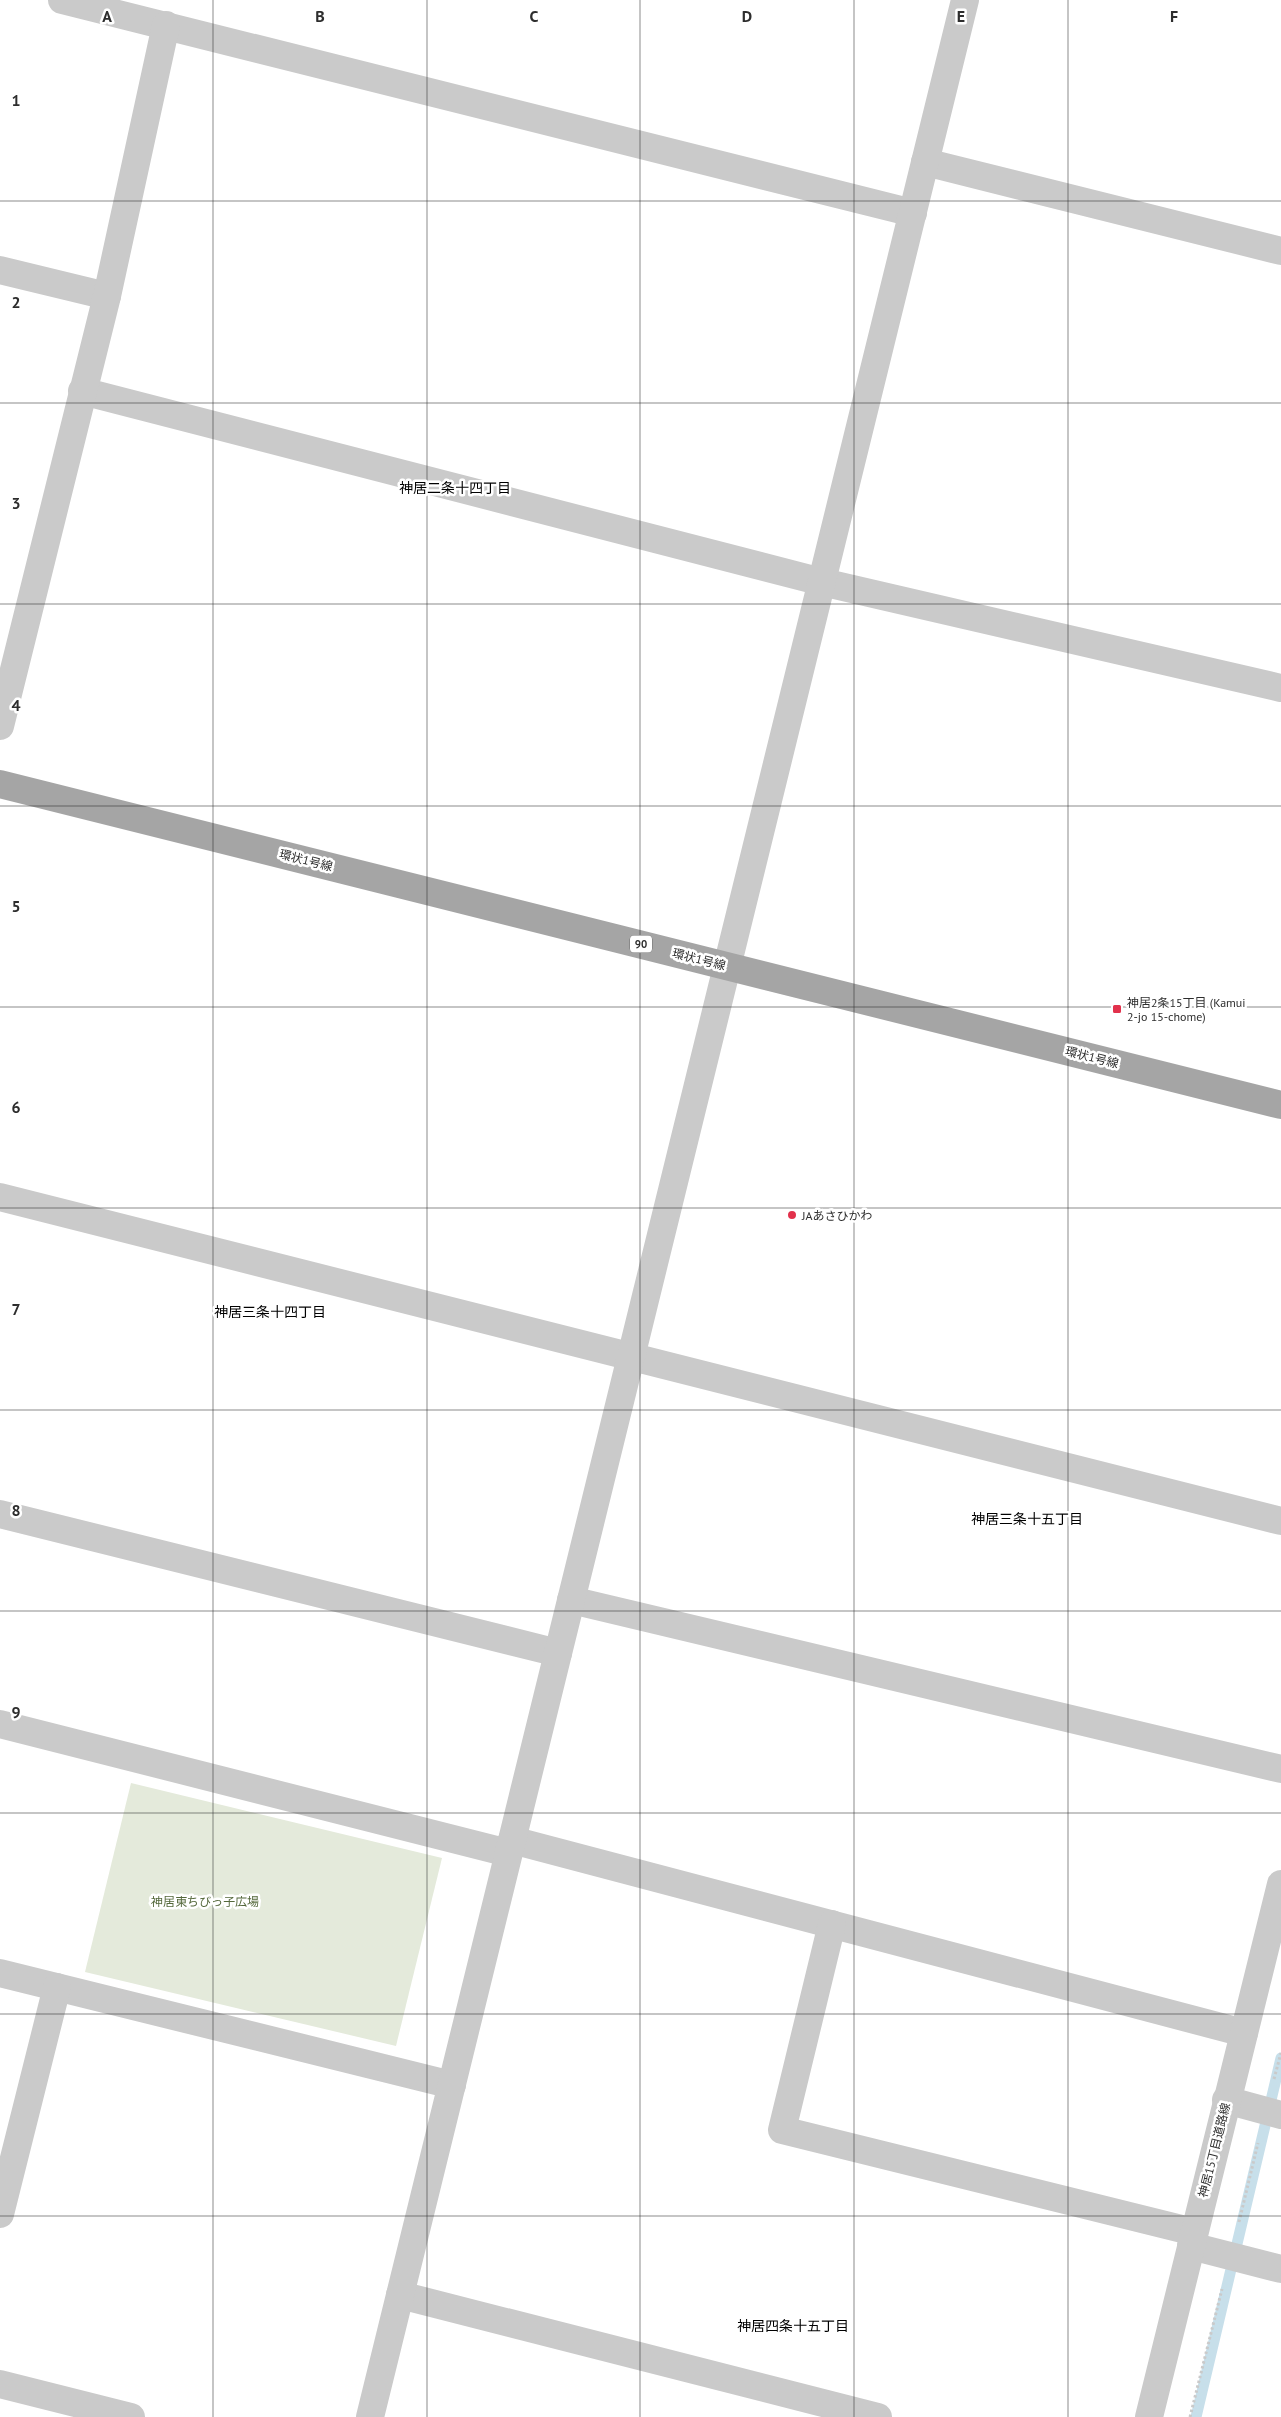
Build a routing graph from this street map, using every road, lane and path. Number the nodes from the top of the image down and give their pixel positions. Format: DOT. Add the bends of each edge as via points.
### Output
graph roads {
  1 [pos="62,0"];
  2 [pos="966,0"];
  3 [pos="156,16"];
  4 [pos="926,162"];
  5 [pos="913,212"];
  6 [pos="1281,250"];
  7 [pos="0,270"];
  8 [pos="107,296"];
  9 [pos="82,391"];
  10 [pos="822,582"];
  11 [pos="1281,688"];
  12 [pos="0,726"];
  13 [pos="0,784"];
  14 [pos="727,966"];
  15 [pos="1281,1105"];
  16 [pos="0,1197"];
  17 [pos="631,1357"];
  18 [pos="0,1514"];
  19 [pos="1281,1521"];
  20 [pos="571,1600"];
  21 [pos="558,1653"];
  22 [pos="0,1724"];
  23 [pos="1281,1769"];
  24 [pos="510,1847"];
  25 [pos="1281,1884"];
  26 [pos="832,1924"];
  27 [pos="0,1973"];
  28 [pos="56,1987"];
  29 [pos="1244,2033"];
  30 [pos="452,2085"];
  31 [pos="1226,2100"];
  32 [pos="1281,2115"];
  33 [pos="0,2214"];
  34 [pos="1193,2239"];
  35 [pos="1281,2269"];
  36 [pos="400,2295"];
  37 [pos="0,2384"];
  38 [pos="131,2417"];
  39 [pos="370,2417"];
  40 [pos="878,2417"];
  41 [pos="1149,2417"];
  1 -- 3 [label="street"];
  2 -- 4 [label="street"];
  3 -- 5 [label="street"];
  3 -- 8 [label="street"];
  4 -- 5 [label="street"];
  4 -- 6 [label="street"];
  5 -- 10 [label="street"];
  7 -- 8 [label="street"];
  8 -- 9 [label="street"];
  9 -- 10 [label="street"];
  9 -- 12 [label="street"];
  10 -- 11 [label="street"];
  10 -- 14 [label="street"];
  13 -- 14 [label="main road, 環状1号線 / 90"];
  14 -- 15 [label="main road, 環状1号線 / 90"];
  14 -- 17 [label="street"];
  16 -- 17 [label="street"];
  17 -- 19 [label="street"];
  17 -- 20 [label="street"];
  18 -- 21 [label="street"];
  20 -- 21 [label="street"];
  20 -- 23 [label="street"];
  21 -- 24 [label="street"];
  22 -- 24 [label="street"];
  24 -- 26 [label="street"];
  24 -- 30 [label="street"];
  25 -- 29 [label="street, 神居15丁目道路線"];
  26 -- 29 [label="street"];
  26 -- 34 [label="street" via="782,2130"];
  27 -- 28 [label="street"];
  28 -- 30 [label="street"];
  28 -- 33 [label="street"];
  29 -- 31 [label="street, 神居15丁目道路線"];
  30 -- 36 [label="street"];
  31 -- 32 [label="street"];
  31 -- 34 [label="street, 神居15丁目道路線"];
  34 -- 35 [label="street"];
  34 -- 41 [label="street, 神居15丁目道路線"];
  36 -- 39 [label="street"];
  36 -- 40 [label="street"];
  37 -- 38 [label="street"];
}
